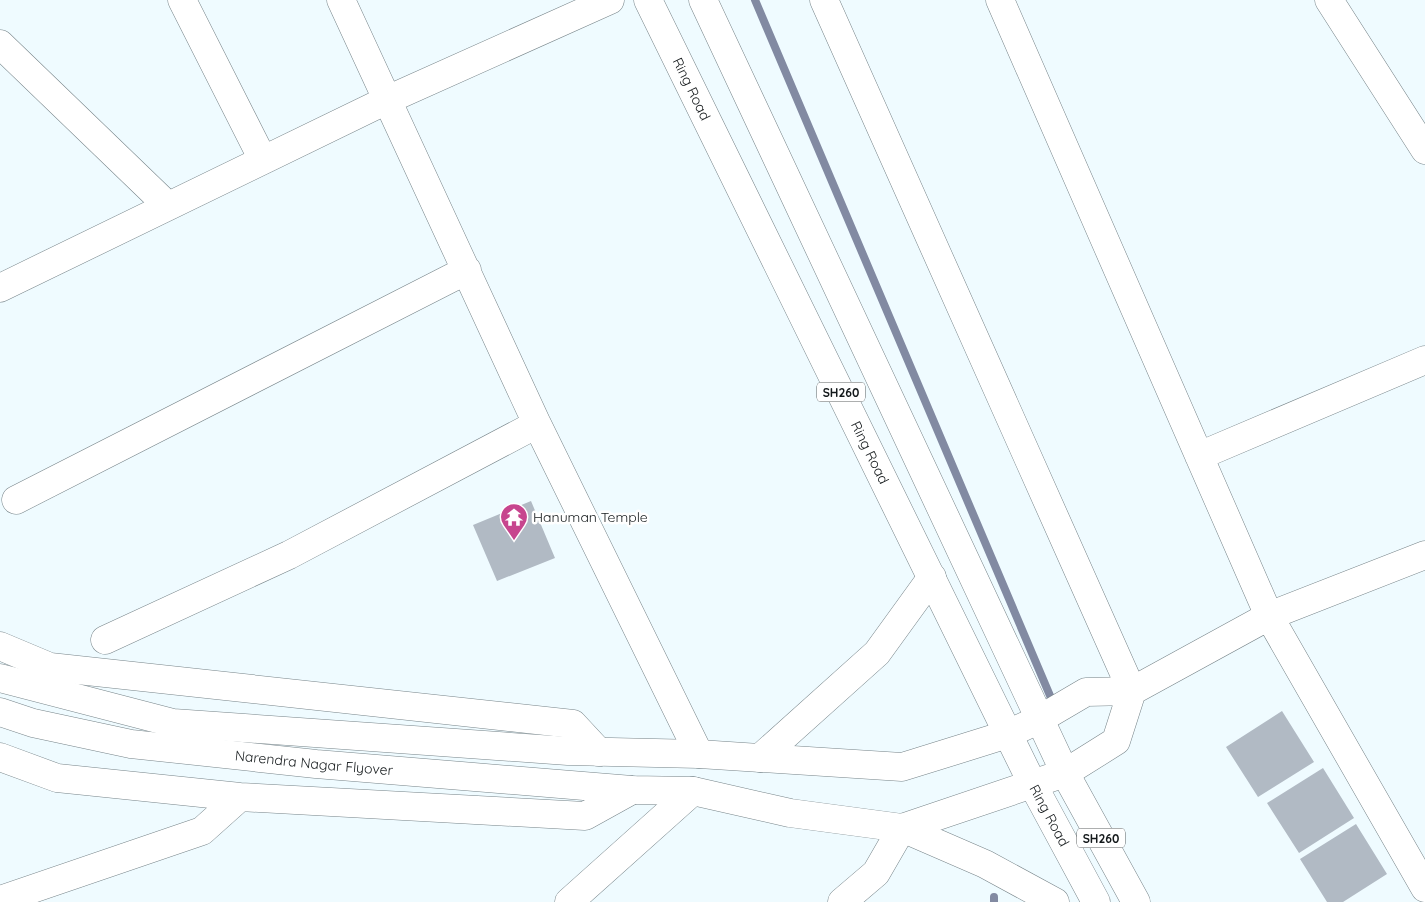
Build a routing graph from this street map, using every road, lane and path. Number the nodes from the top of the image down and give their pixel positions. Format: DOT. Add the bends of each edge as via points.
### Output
graph roads {
  1 [pos="182,0"];
  2 [pos="341,0"];
  3 [pos="610,0"];
  4 [pos="648,0"];
  5 [pos="703,0"];
  6 [pos="824,0"];
  7 [pos="1329,0"];
  8 [pos="1008,3"];
  9 [pos="0,44"];
  10 [pos="387,100"];
  11 [pos="1425,150"];
  12 [pos="263,160"];
  13 [pos="168,206"];
  14 [pos="467,270"];
  15 [pos="0,288"];
  16 [pos="1425,360"];
  17 [pos="537,424"];
  18 [pos="1199,456"];
  19 [pos="16,500"];
  20 [pos="1425,556"];
  21 [pos="932,577"];
  22 [pos="1269,616"];
  23 [pos="105,640"];
  24 [pos="0,646"];
  25 [pos="0,678"];
  26 [pos="1132,691"];
  27 [pos="0,712"];
  28 [pos="1040,719"];
  29 [pos="1008,734"];
  30 [pos="599,752"];
  31 [pos="699,754"];
  32 [pos="0,757"];
  33 [pos="760,758"];
  34 [pos="1065,773"];
  35 [pos="1033,786"];
  36 [pos="632,790"];
  37 [pos="693,791"];
  38 [pos="240,797"];
  39 [pos="902,828"];
  40 [pos="1425,888"];
  41 [pos="33,896"];
  42 [pos="0,900"];
  43 [pos="569,902"];
  44 [pos="842,902"];
  45 [pos="1055,902"];
  46 [pos="1096,902"];
  47 [pos="1136,902"];
  1 -- 12 [label="main road"];
  2 -- 10 [label="main road"];
  3 -- 10 [label="main road"];
  4 -- 21 [label="main road, Ring Road / SH260"];
  5 -- 28 [label="main road, SH260"];
  6 -- 26 [label="main road"];
  7 -- 11 [label="main road"];
  8 -- 18 [label="main road"];
  9 -- 13 [label="main road"];
  10 -- 12 [label="main road"];
  10 -- 14 [label="main road"];
  12 -- 13 [label="main road"];
  13 -- 15 [label="main road"];
  14 -- 17 [label="main road"];
  14 -- 19 [label="main road"];
  16 -- 18 [label="main road"];
  17 -- 23 [label="main road" via="289,556"];
  17 -- 31 [label="main road"];
  18 -- 22 [label="main road"];
  20 -- 22 [label="main road"];
  21 -- 29 [label="main road, Ring Road / SH260"];
  21 -- 33 [label="main road" via="877,653"];
  22 -- 26 [label="main road"];
  22 -- 40 [label="main road"];
  24 -- 30 [label="main road" via="50,667 573,724"];
  25 -- 30 [label="main road, Narendra Nagar Flyover" via="173,723"];
  26 -- 28 [label="main road, Narendra Nagar Flyover" via="1086,692"];
  26 -- 34 [label="main road" via="1116,741"];
  27 -- 36 [label="main road, Narendra Nagar Flyover" via="130,744 316,764"];
  28 -- 29 [label="main road, Narendra Nagar Flyover"];
  28 -- 34 [label="main road, SH260"];
  29 -- 33 [label="main road, Narendra Nagar Flyover" via="902,767"];
  29 -- 35 [label="main road, Ring Road / SH260"];
  30 -- 31 [label="main road, Narendra Nagar Flyover"];
  31 -- 33 [label="main road, Narendra Nagar Flyover"];
  32 -- 38 [label="main road" via="57,778"];
  34 -- 35 [label="main road"];
  34 -- 47 [label="main road, SH260"];
  35 -- 39 [label="main road"];
  35 -- 46 [label="main road, Ring Road / SH260"];
  36 -- 37 [label="main road, Narendra Nagar Flyover"];
  36 -- 38 [label="main road" via="585,816"];
  37 -- 39 [label="main road, Narendra Nagar Flyover" via="790,812"];
  37 -- 43 [label="main road"];
  38 -- 41 [label="main road" via="202,831"];
  39 -- 44 [label="main road" via="876,873"];
  39 -- 45 [label="main road" via="985,864"];
  41 -- 42 [label="main road"];
}
